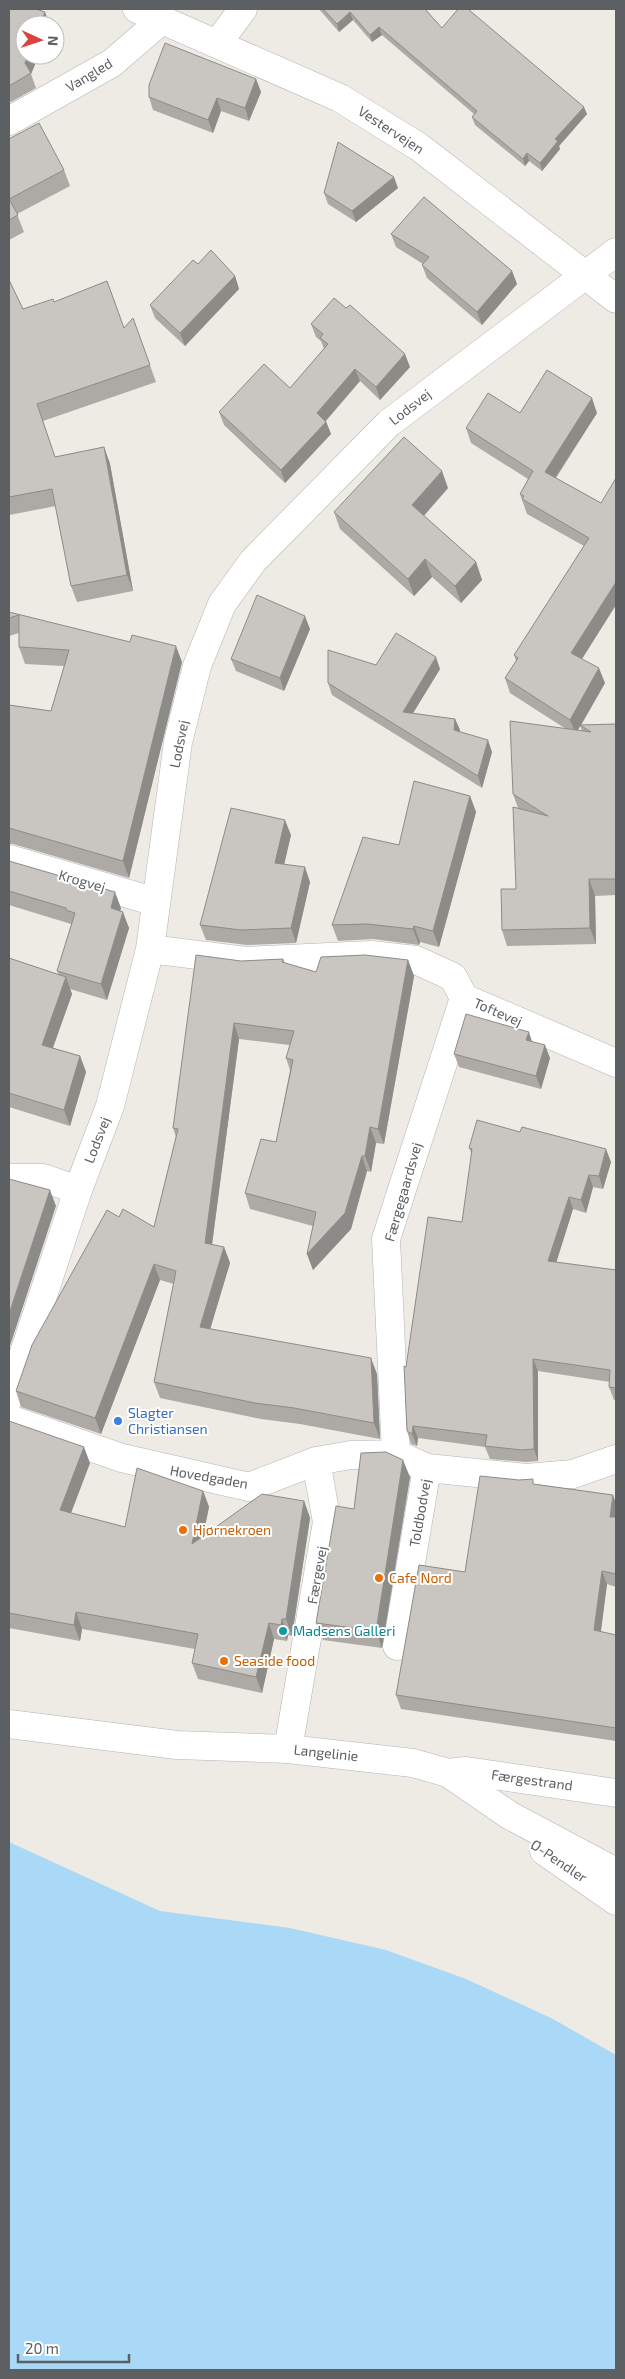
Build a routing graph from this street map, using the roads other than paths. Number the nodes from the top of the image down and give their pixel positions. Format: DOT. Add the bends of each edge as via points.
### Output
graph roads {
  1 [pos="137,9"];
  2 [pos="243,9"];
  3 [pos="163,20"];
  4 [pos="217,44"];
  5 [pos="9,121"];
  6 [pos="616,252"];
  7 [pos="587,275"];
  8 [pos="616,299"];
  9 [pos="9,859"];
  10 [pos="156,902"];
  11 [pos="150,949"];
  12 [pos="464,998"];
  13 [pos="616,1063"];
  14 [pos="9,1178"];
  15 [pos="78,1190"];
  16 [pos="9,1398"];
  17 [pos="9,1419"];
  18 [pos="396,1454"];
  19 [pos="616,1460"];
  20 [pos="316,1461"];
  21 [pos="427,1468"];
  22 [pos="397,1646"];
  23 [pos="9,1724"];
  24 [pos="288,1749"];
  25 [pos="448,1773"];
  26 [pos="616,1793"];
  27 [pos="509,1815"];
  28 [pos="616,1872"];
  29 [pos="616,1901"];
  1 -- 3 [label="street, Vestervejen"];
  2 -- 4 [label="street"];
  3 -- 4 [label="street, Vestervejen"];
  3 -- 5 [label="street, Vangled" via="112,63"];
  4 -- 7 [label="street, Vestervejen" via="340,98 404,137"];
  6 -- 7 [label="street, Lodsvej"];
  7 -- 8 [label="street, Vestervejen"];
  7 -- 10 [label="street, Lodsvej" via="389,423 252,560 222,604 197,666 178,742"];
  9 -- 10 [label="street, Krogvej"];
  10 -- 11 [label="street, Lodsvej"];
  11 -- 12 [label="street, Toftevej" via="246,961 371,955 416,960 453,977"];
  11 -- 15 [label="street, Lodsvej" via="110,1106"];
  12 -- 13 [label="street, Toftevej"];
  12 -- 18 [label="street, Færgegaardsvej" via="386,1239"];
  14 -- 15 [label="street" via="43,1178"];
  15 -- 16 [label="street, Lodsvej"];
  17 -- 20 [label="street, Hovedgaden" via="122,1458 250,1487"];
  18 -- 20 [label="street, Hovedgaden" via="351,1455"];
  18 -- 21 [label="street, Hovedgaden"];
  19 -- 21 [label="street, Hovedgaden" via="573,1474 526,1478"];
  20 -- 24 [label="street, Færgevej" via="327,1522"];
  21 -- 22 [label="street, Toldbodvej"];
  23 -- 24 [label="street, Langelinie" via="177,1745"];
  24 -- 25 [label="street, Langelinie" via="413,1763"];
  25 -- 26 [label="street, Færgestrand" via="466,1771"];
  25 -- 27 [label="street, Langelinie"];
  27 -- 28 [label="street, Langelinie"];
  27 -- 29 [label="street, Ø-Pendler" via="528,1840"];
}
